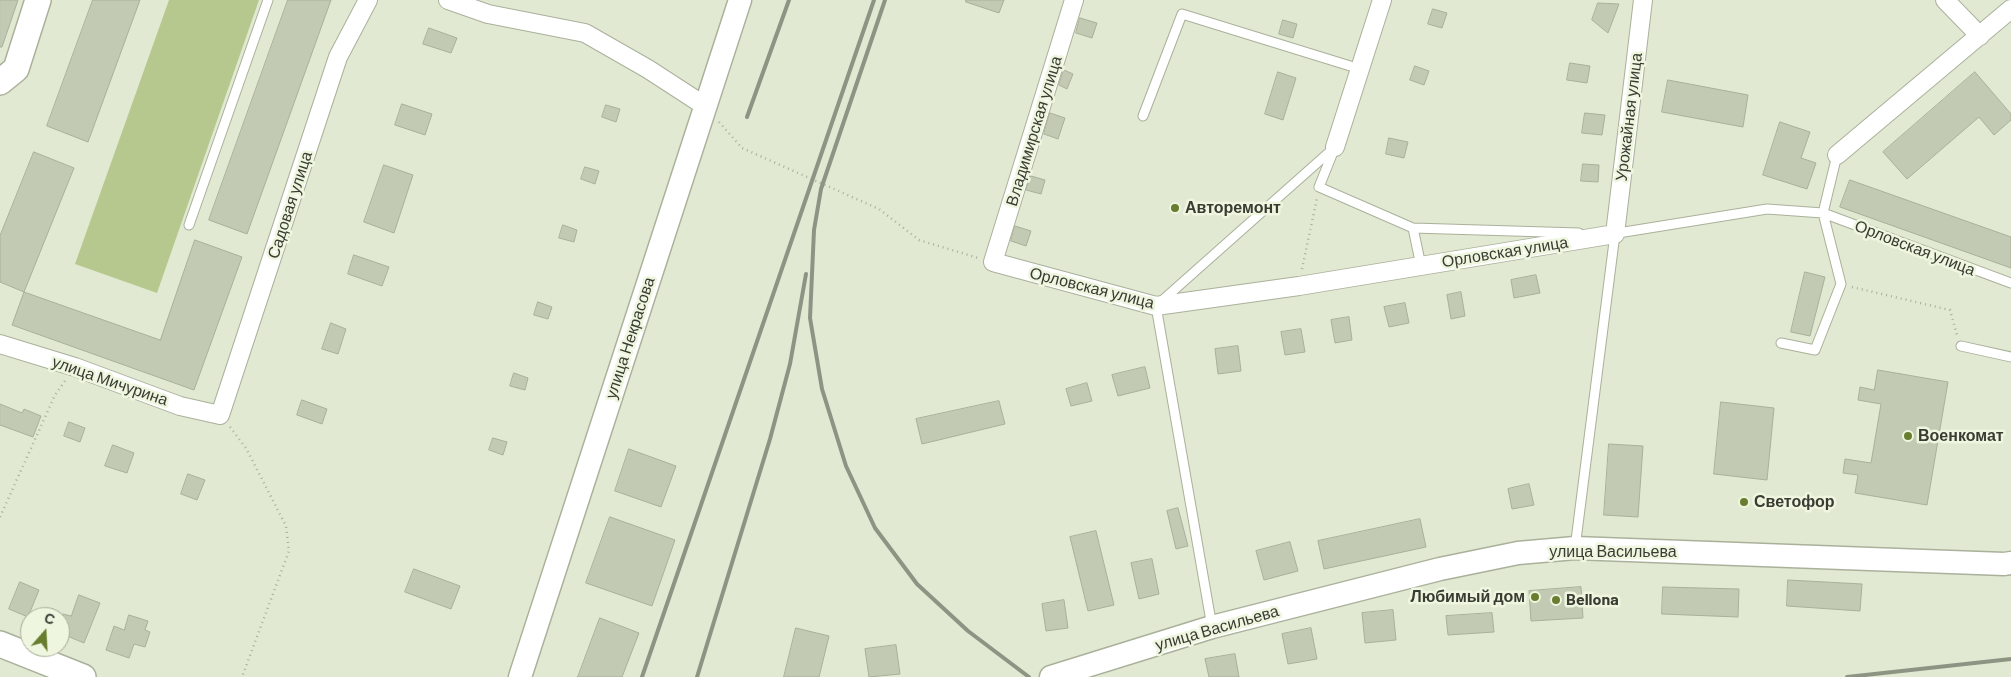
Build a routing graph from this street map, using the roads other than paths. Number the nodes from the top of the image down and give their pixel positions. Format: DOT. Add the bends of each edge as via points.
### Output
graph roads {
  1 [pos="38,0"];
  2 [pos="268,0"];
  3 [pos="368,0"];
  4 [pos="448,0"];
  5 [pos="740,0"];
  6 [pos="1074,0"];
  7 [pos="1382,0"];
  8 [pos="1643,0"];
  9 [pos="1945,0"];
  10 [pos="2011,9"];
  11 [pos="1980,36"];
  12 [pos="1360,69"];
  13 [pos="0,82"];
  14 [pos="705,106"];
  15 [pos="1143,116"];
  16 [pos="1335,147"];
  17 [pos="1837,155"];
  18 [pos="1823,213"];
  19 [pos="189,225"];
  20 [pos="1413,228"];
  21 [pos="1615,234"];
  22 [pos="993,262"];
  23 [pos="1420,266"];
  24 [pos="2011,283"];
  25 [pos="1156,306"];
  26 [pos="1780,343"];
  27 [pos="0,344"];
  28 [pos="1961,346"];
  29 [pos="2011,357"];
  30 [pos="220,415"];
  31 [pos="1575,548"];
  32 [pos="2011,563"];
  33 [pos="1212,627"];
  34 [pos="0,644"];
  35 [pos="83,677"];
  36 [pos="520,677"];
  37 [pos="1051,677"];
  1 -- 13 [label="main road" via="16,69"];
  2 -- 19 [label="lane"];
  3 -- 30 [label="street, Садовая улица" via="338,57"];
  4 -- 14 [label="street" via="488,14 585,33 648,68"];
  5 -- 14 [label="street, улица Некрасова"];
  6 -- 22 [label="street, Владимирская улица"];
  7 -- 12 [label="street"];
  8 -- 21 [label="street, Урожайная улица"];
  9 -- 11 [label="street"];
  10 -- 11 [label="street"];
  11 -- 17 [label="street"];
  12 -- 15 [label="lane" via="1182,14"];
  12 -- 16 [label="street"];
  14 -- 36 [label="street, улица Некрасова"];
  16 -- 20 [label="lane" via="1319,187"];
  16 -- 25 [label="lane"];
  17 -- 18 [label="lane"];
  18 -- 21 [label="lane, Орловская улица" via="1767,209"];
  18 -- 24 [label="lane, Орловская улица"];
  18 -- 26 [label="lane" via="1841,284 1815,350"];
  20 -- 21 [label="lane"];
  20 -- 23 [label="lane"];
  21 -- 23 [label="street, Орловская улица"];
  21 -- 31 [label="lane"];
  22 -- 25 [label="street, Орловская улица"];
  23 -- 25 [label="street, Орловская улица"];
  25 -- 33 [label="lane"];
  27 -- 30 [label="street, улица Мичурина" via="75,367 180,406"];
  28 -- 29 [label="lane"];
  31 -- 32 [label="street, улица Васильева"];
  31 -- 33 [label="street, улица Васильева" via="1518,554 1440,569"];
  33 -- 37 [label="street, улица Васильева"];
  34 -- 35 [label="main road"];
}
